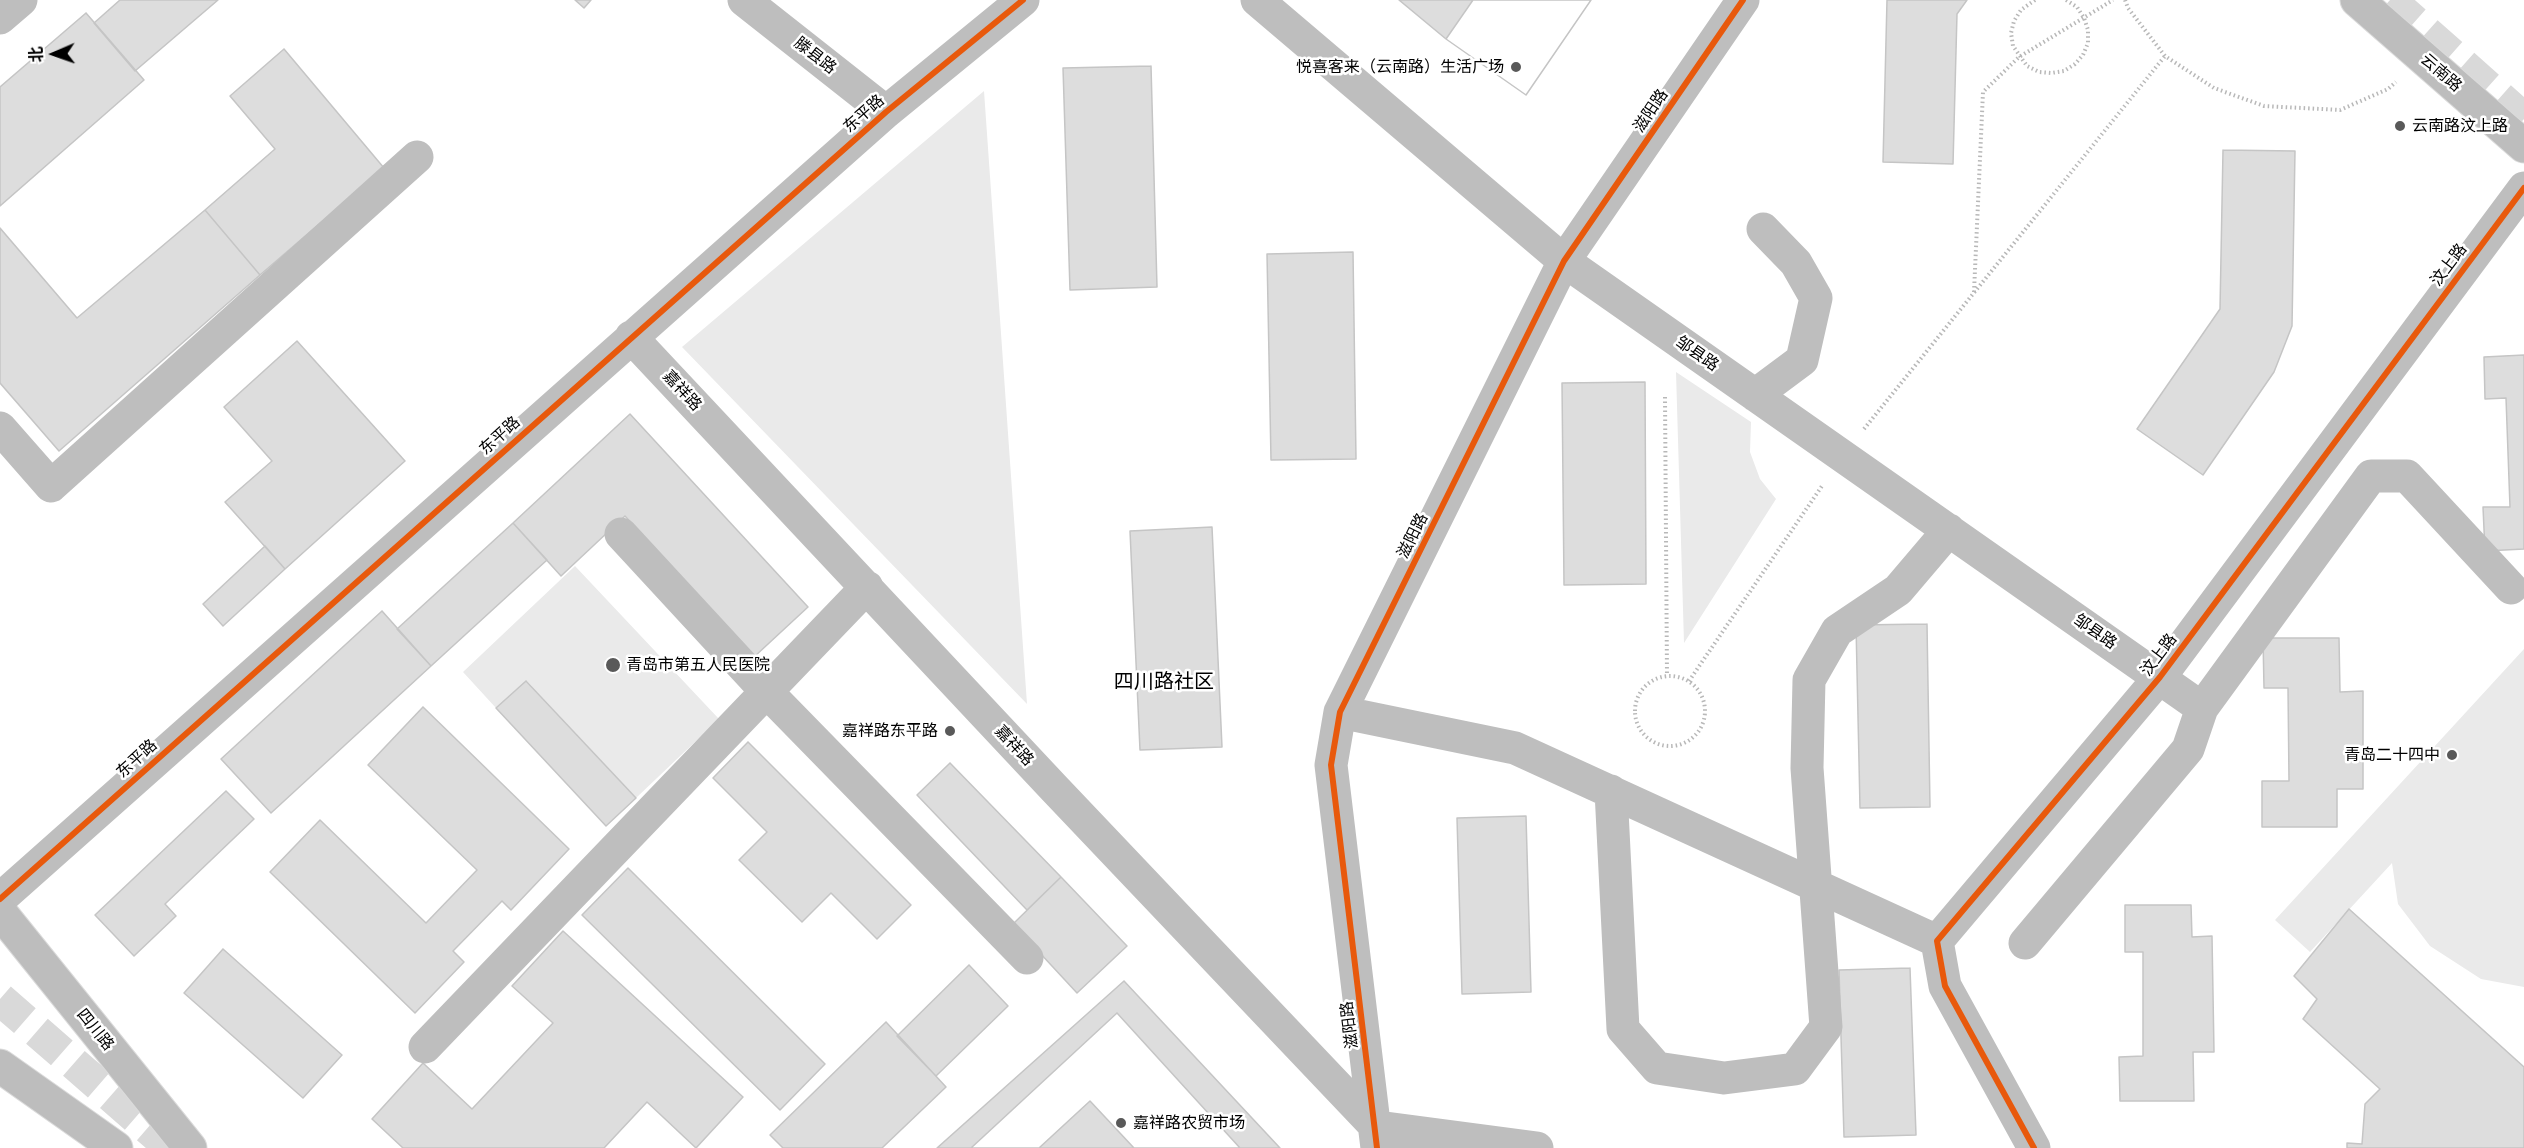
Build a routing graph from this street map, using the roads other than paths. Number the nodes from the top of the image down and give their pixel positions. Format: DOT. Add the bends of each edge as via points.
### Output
graph roads {
  1 [pos="21,0"];
  2 [pos="744,0"];
  3 [pos="1023,0"];
  4 [pos="1257,0"];
  5 [pos="1743,0"];
  6 [pos="2357,0"];
  7 [pos="0,18"];
  8 [pos="886,112"];
  9 [pos="2524,146"];
  10 [pos="417,157"];
  11 [pos="2524,188"];
  12 [pos="1763,229"];
  13 [pos="1564,261"];
  14 [pos="631,337"];
  15 [pos="1755,395"];
  16 [pos="0,428"];
  17 [pos="1948,530"];
  18 [pos="621,534"];
  19 [pos="867,587"];
  20 [pos="2511,588"];
  21 [pos="2160,677"];
  22 [pos="766,691"];
  23 [pos="2202,708"];
  24 [pos="1340,712"];
  25 [pos="1611,791"];
  26 [pos="1815,884"];
  27 [pos="0,899"];
  28 [pos="0,912"];
  29 [pos="1937,941"];
  30 [pos="2025,943"];
  31 [pos="1027,958"];
  32 [pos="425,1047"];
  33 [pos="0,1066"];
  34 [pos="1376,1137"];
  35 [pos="116,1148"];
  36 [pos="190,1148"];
  37 [pos="1404,1148"];
  38 [pos="1537,1148"];
  39 [pos="2034,1148"];
  1 -- 7 [label="street"];
  2 -- 8 [label="street, 滕县路"];
  3 -- 8 [label="street, 东平路"];
  4 -- 13 [label="street, 邹县路"];
  5 -- 13 [label="street, 滋阳路"];
  6 -- 9 [label="main road, 云南路"];
  8 -- 14 [label="street, 东平路"];
  10 -- 16 [label="street" via="51,486"];
  11 -- 21 [label="street, 汶上路"];
  12 -- 15 [label="street" via="1796,262 1816,298 1802,360"];
  13 -- 15 [label="street, 邹县路"];
  13 -- 24 [label="street, 滋阳路"];
  14 -- 19 [label="street, 嘉祥路"];
  14 -- 27 [label="street, 东平路"];
  15 -- 17 [label="street, 邹县路"];
  17 -- 21 [label="street, 邹县路"];
  17 -- 26 [label="street" via="1898,590 1837,631 1809,680 1807,768"];
  18 -- 22 [label="street"];
  19 -- 22 [label="street"];
  19 -- 34 [label="street, 嘉祥路"];
  20 -- 23 [label="street" via="2407,476 2371,476"];
  21 -- 23 [label="street, 邹县路"];
  21 -- 29 [label="street, 汶上路"];
  22 -- 31 [label="street"];
  22 -- 32 [label="street"];
  23 -- 30 [label="street" via="2188,749"];
  24 -- 25 [label="street" via="1515,748"];
  24 -- 34 [label="street, 滋阳路" via="1332,765"];
  25 -- 26 [label="street"];
  25 -- 26 [label="street" via="1623,1029 1657,1068 1724,1078 1795,1069 1826,1027"];
  26 -- 29 [label="street"];
  28 -- 36 [label="main road, 四川路"];
  29 -- 39 [label="street" via="1946,986"];
  33 -- 35 [label="main road"];
  34 -- 37 [label="street, 嘉祥路"];
  34 -- 38 [label="street"];
}
